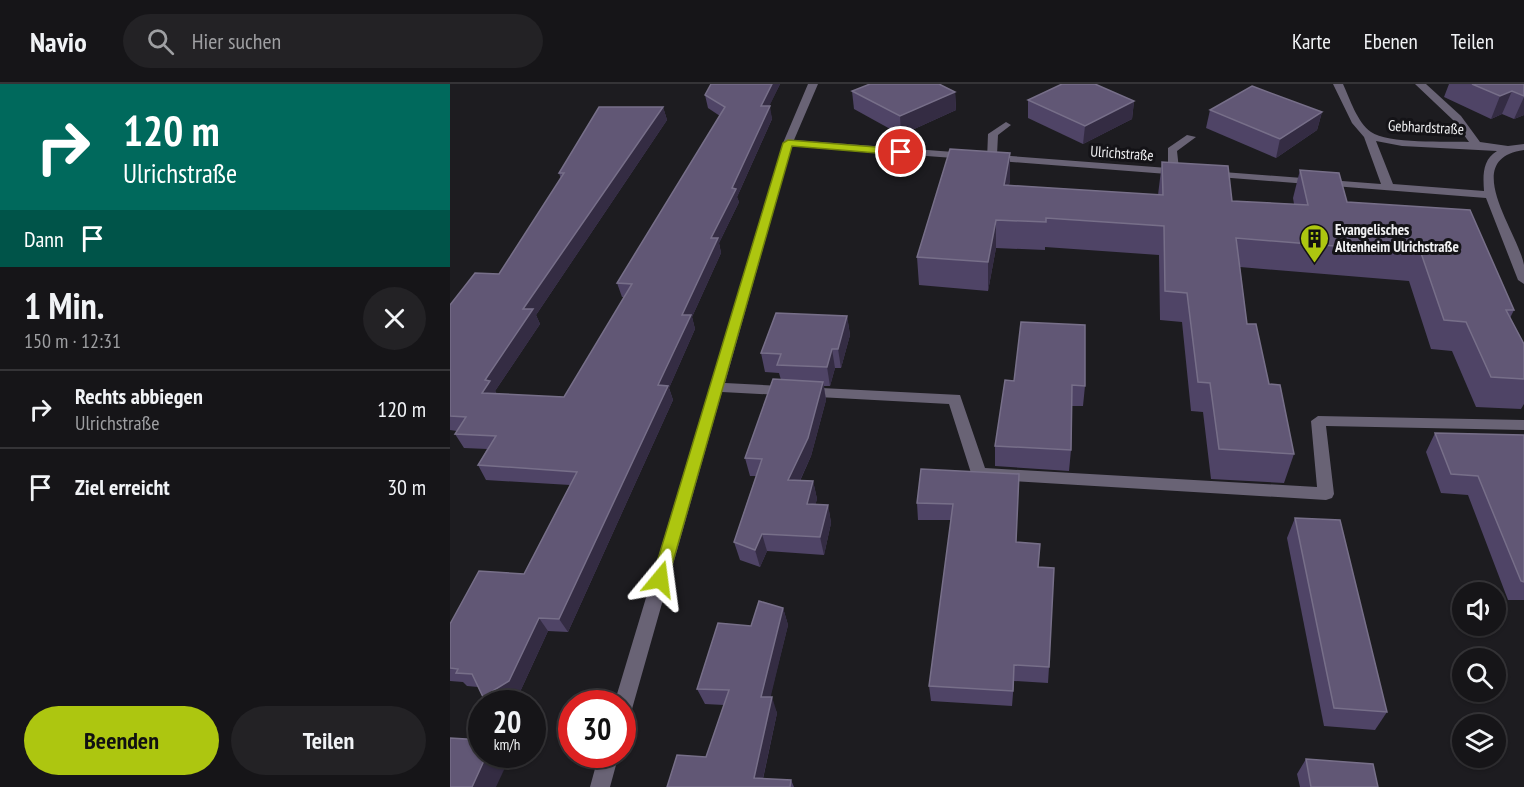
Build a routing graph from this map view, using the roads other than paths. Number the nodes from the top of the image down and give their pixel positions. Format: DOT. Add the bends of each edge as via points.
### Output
graph roads {
  1 [pos="813,84"];
  2 [pos="1338,84"];
  3 [pos="1420,84"];
  4 [pos="1006,125"];
  5 [pos="1369,136"];
  6 [pos="1191,137"];
  7 [pos="788,143"];
  8 [pos="1477,145"];
  9 [pos="1524,147"];
  10 [pos="1506,148"];
  11 [pos="992,158"];
  12 [pos="1174,171"];
  13 [pos="1388,187"];
  14 [pos="1490,195"];
  15 [pos="1524,280"];
  16 [pos="717,387"];
  17 [pos="1524,425"];
  18 [pos="628,690"];
  19 [pos="605,768"];
  20 [pos="600,787"];
  1 -- 7 [label="street"];
  2 -- 5 [label="street, Gebhardstraße" via="1356,123"];
  3 -- 8 [label="street" via="1457,118"];
  4 -- 11 [label="street" via="993,134"];
  5 -- 8 [label="street, Gebhardstraße" via="1402,143"];
  5 -- 13 [label="street"];
  6 -- 12 [label="street" via="1172,150"];
  7 -- 11 [label="street, Ulrichstraße"];
  7 -- 16 [label="street"];
  8 -- 10 [label="street, Gebhardstraße"];
  9 -- 10 [label="street"];
  10 -- 14 [label="street" via="1488,169"];
  11 -- 12 [label="street, Ulrichstraße"];
  12 -- 13 [label="street, Ulrichstraße"];
  13 -- 14 [label="street, Ulrichstraße"];
  14 -- 15 [label="street"];
  16 -- 17 [label="street" via="955,399 979,473 1326,494 1318,421"];
  16 -- 18 [label="street"];
  19 -- 20 [label="street"];
}
